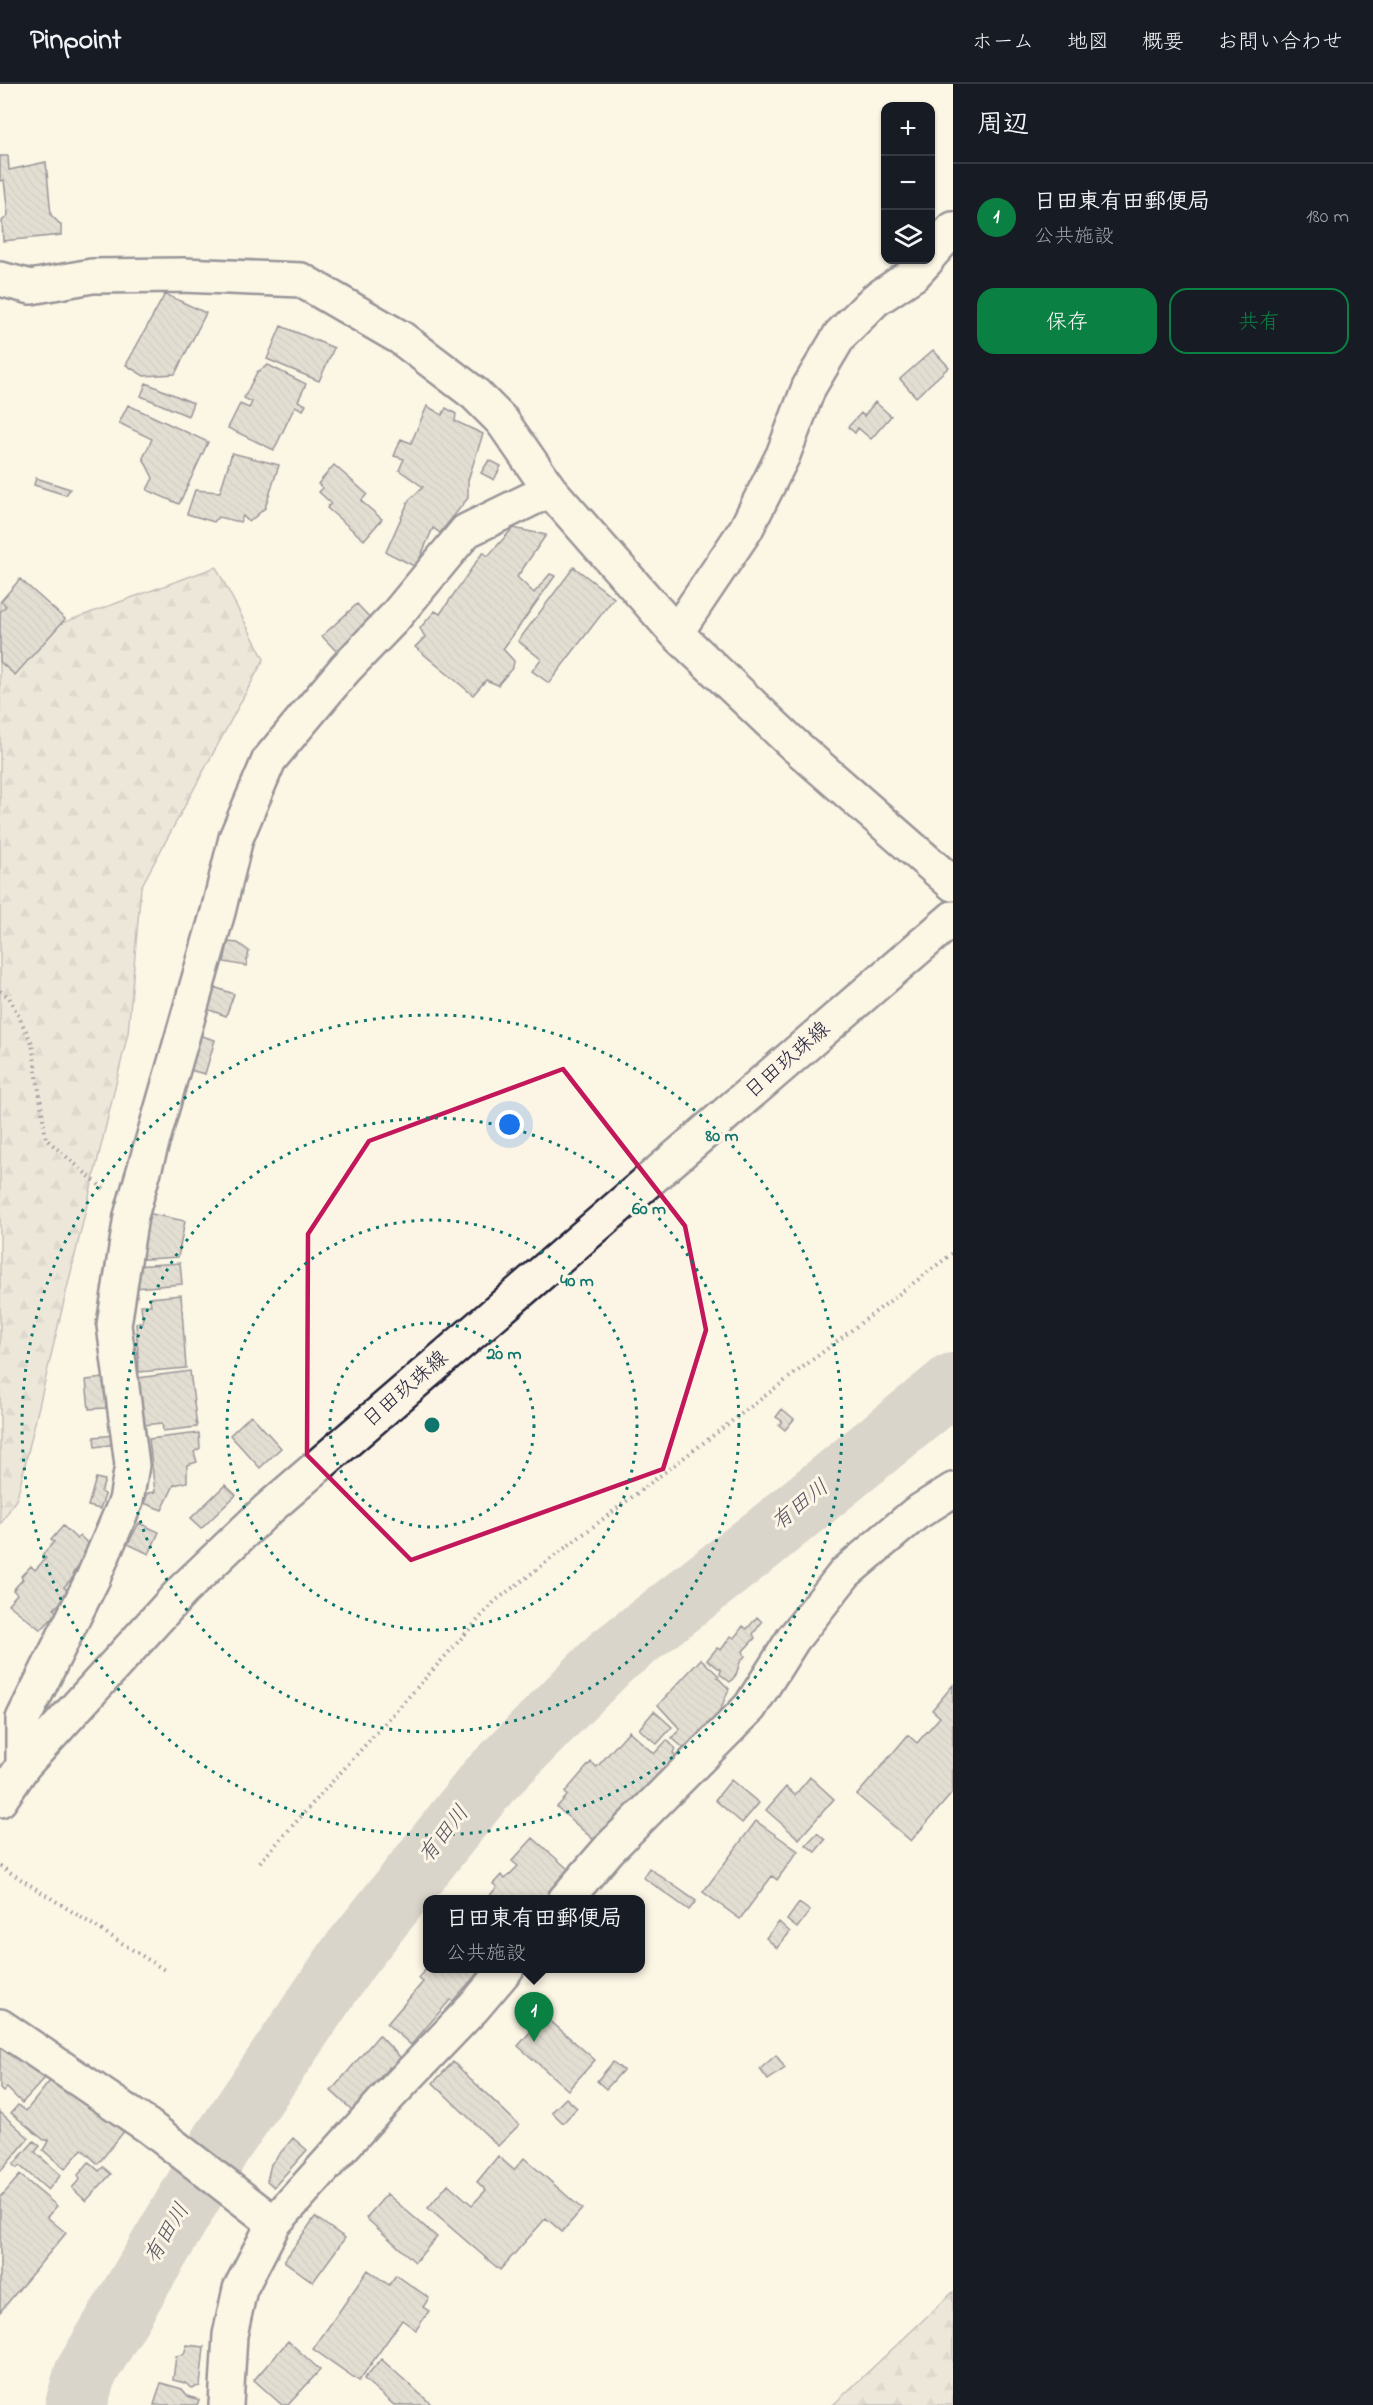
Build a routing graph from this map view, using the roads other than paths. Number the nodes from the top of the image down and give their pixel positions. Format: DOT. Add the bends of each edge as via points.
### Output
graph roads {
  1 [pos="953,229"];
  2 [pos="935,249"];
  3 [pos="923,264"];
  4 [pos="0,279"];
  5 [pos="550,490"];
  6 [pos="676,633"];
  7 [pos="953,884"];
  8 [pos="953,918"];
  9 [pos="953,1490"];
  10 [pos="23,1766"];
  11 [pos="0,1800"];
  12 [pos="569,1895"];
  13 [pos="503,1973"];
  14 [pos="0,2026"];
  15 [pos="274,2223"];
  16 [pos="226,2405"];
  1 -- 2 [label="street"];
  3 -- 6 [label="street" via="875,300 840,335 809,387 783,455 746,530"];
  4 -- 5 [label="street" via="31,287 92,276 301,280 401,338 475,394 502,422"];
  5 -- 6 [label="street"];
  5 -- 10 [label="street" via="466,531 269,760 236,838 131,1216 114,1325 132,1465 126,1501 93,1578 23,1719"];
  6 -- 7 [label="street" via="792,743"];
  8 -- 10 [label="street, 日田玖珠線" via="267,1510 183,1590"];
  9 -- 12 [label="street" via="915,1514 845,1573 793,1639 750,1707 610,1848"];
  10 -- 11 [label="street, 日田玖珠線"];
  13 -- 15 [label="street"];
  14 -- 15 [label="street" via="147,2126"];
  15 -- 16 [label="street" via="240,2289 230,2335"];
}
